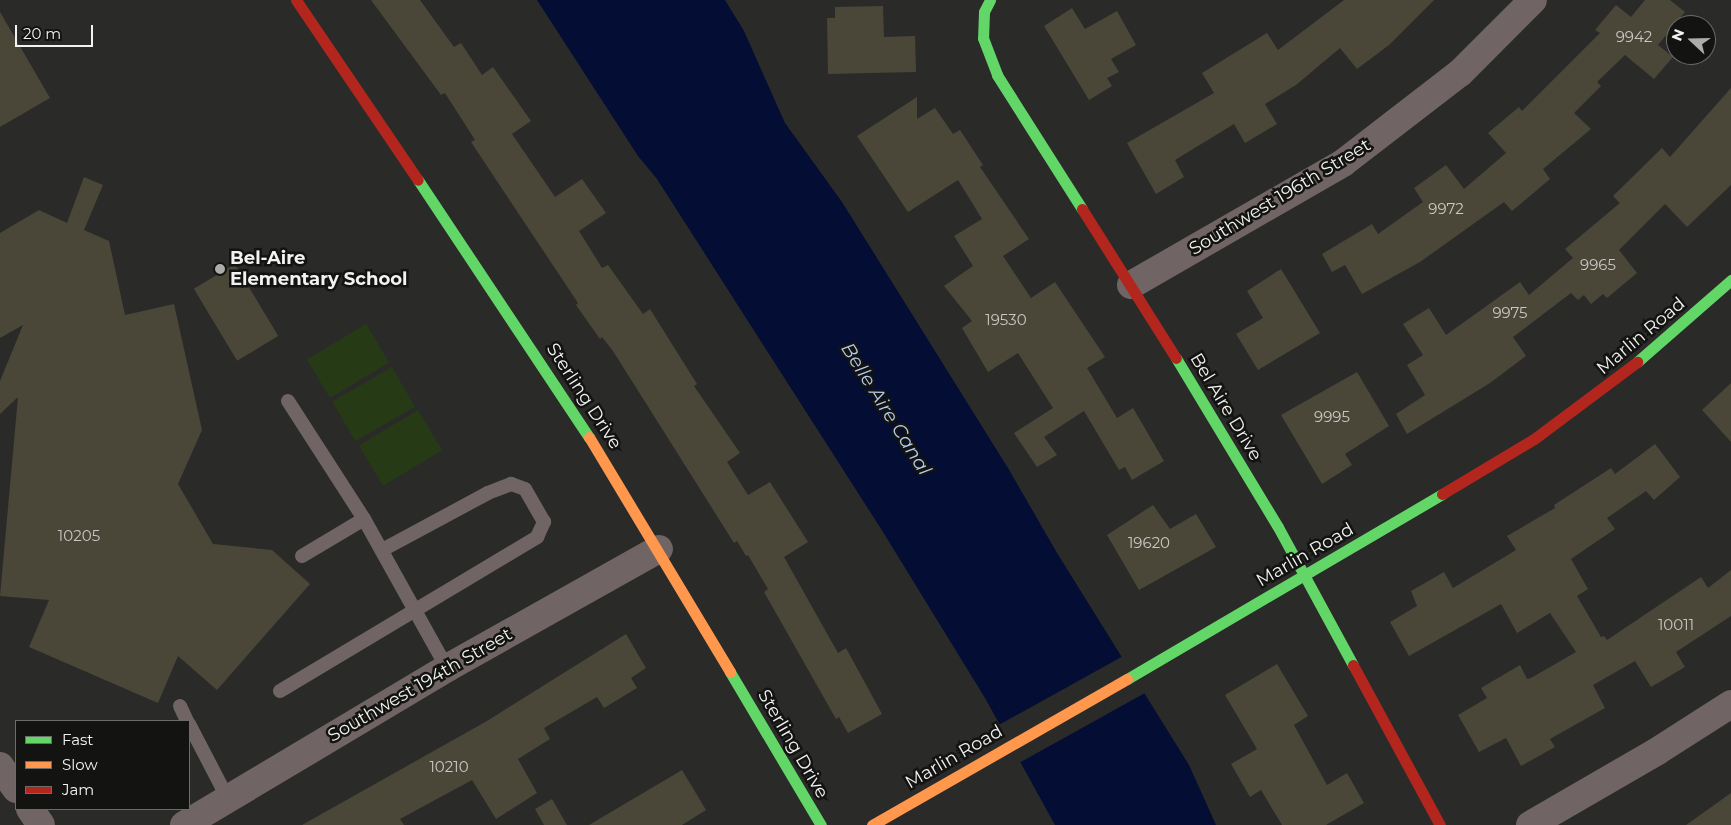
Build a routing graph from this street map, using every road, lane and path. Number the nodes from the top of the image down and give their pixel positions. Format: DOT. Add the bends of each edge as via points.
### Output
graph roads {
  1 [pos="296,0"];
  2 [pos="990,0"];
  3 [pos="1533,0"];
  4 [pos="1731,280"];
  5 [pos="1131,285"];
  6 [pos="288,401"];
  7 [pos="364,519"];
  8 [pos="659,549"];
  9 [pos="382,550"];
  10 [pos="302,556"];
  11 [pos="1304,578"];
  12 [pos="415,608"];
  13 [pos="447,668"];
  14 [pos="280,691"];
  15 [pos="1731,704"];
  16 [pos="180,706"];
  17 [pos="187,720"];
  18 [pos="190,727"];
  19 [pos="0,766"];
  20 [pos="15,788"];
  21 [pos="228,799"];
  22 [pos="31,810"];
  23 [pos="41,825"];
  24 [pos="184,825"];
  25 [pos="821,825"];
  26 [pos="872,825"];
  27 [pos="1440,825"];
  28 [pos="1530,825"];
  1 -- 8 [label="street, Sterling Drive" via="577,416"];
  2 -- 5 [label="street, Bel Aire Drive" via="984,12 983,38 997,75"];
  3 -- 5 [label="street, Southwest 196th Street" via="1460,73 1343,163"];
  4 -- 11 [label="street, Marlin Road" via="1657,348 1579,408"];
  5 -- 11 [label="street, Bel Aire Drive" via="1278,527"];
  6 -- 7 [label="lane"];
  7 -- 9 [label="lane"];
  7 -- 10 [label="lane"];
  8 -- 13 [label="street, Southwest 194th Street"];
  8 -- 25 [label="street, Sterling Drive"];
  9 -- 12 [label="lane"];
  9 -- 12 [label="lane" via="511,484 525,489 544,522 537,536"];
  11 -- 26 [label="street, Marlin Road"];
  11 -- 27 [label="street, Bel Aire Drive"];
  12 -- 13 [label="lane"];
  12 -- 14 [label="lane"];
  13 -- 21 [label="street, Southwest 194th Street"];
  15 -- 28 [label="street"];
  16 -- 17 [label="lane"];
  18 -- 21 [label="lane"];
  19 -- 20 [label="street"];
  21 -- 24 [label="street, Southwest 194th Street"];
  22 -- 23 [label="street"];
}
